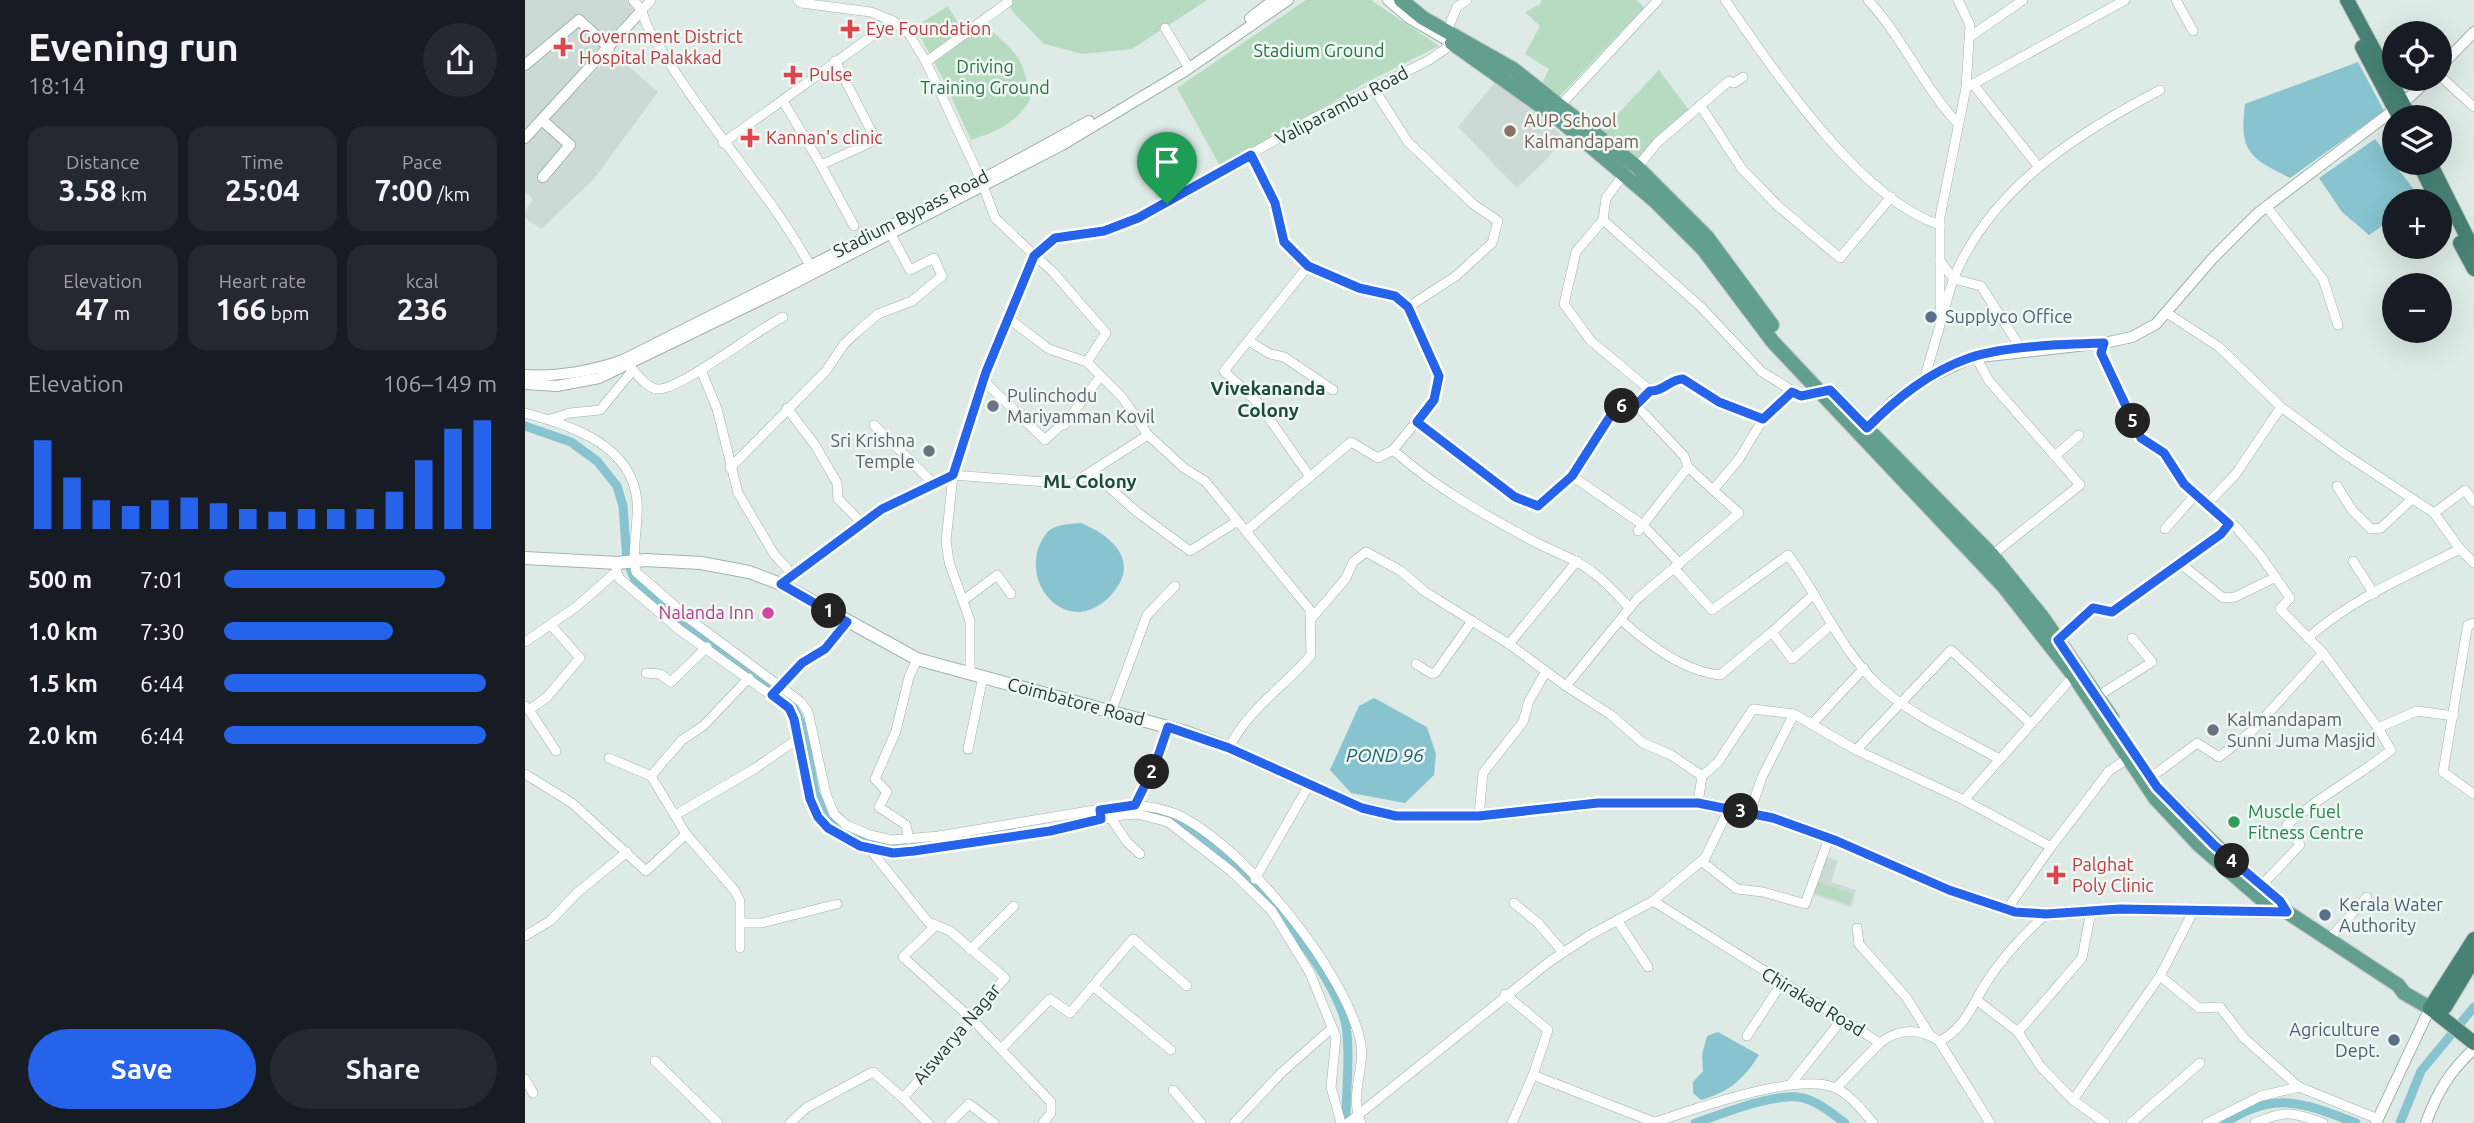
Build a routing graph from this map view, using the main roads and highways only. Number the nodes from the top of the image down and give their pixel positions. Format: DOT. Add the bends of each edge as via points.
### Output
graph roads {
  1 [pos="1401,0"];
  2 [pos="2337,0"];
  3 [pos="2347,0"];
  4 [pos="2396,105"];
  5 [pos="2397,105"];
  6 [pos="2436,175"];
  7 [pos="2452,227"];
  8 [pos="2474,251"];
  9 [pos="2474,269"];
  10 [pos="1864,432"];
  11 [pos="525,558"];
  12 [pos="2020,598"];
  13 [pos="2077,673"];
  14 [pos="2287,912"];
  15 [pos="2474,939"];
  16 [pos="2474,959"];
  17 [pos="2441,1009"];
  18 [pos="2474,1041"];
  1 -- 10 [label="main road" via="1556,109 1630,173 1703,249 1773,342"];
  2 -- 4 [label="highway"];
  3 -- 5 [label="highway"];
  6 -- 8 [label="highway"];
  7 -- 9 [label="highway"];
  10 -- 12 [label="main road"];
  10 -- 12 [label="main road" via="1992,555"];
  11 -- 14 [label="main road, Coimbatore Road" via="617,567 633,562 701,563 749,572 781,584 917,659 1168,727 1229,748 1362,808 1396,816 1479,816 1598,803 1698,803 1749,812 1829,838 1949,890 2007,909 2046,914"];
  12 -- 13 [label="main road"];
  12 -- 13 [label="main road" via="2058,640"];
  13 -- 14 [label="main road" via="2098,696 2150,778"];
  13 -- 14 [label="main road" via="2155,799 2267,904"];
  14 -- 17 [label="main road" via="2398,985 2403,993"];
  15 -- 17 [label="highway"];
  16 -- 17 [label="highway"];
  17 -- 18 [label="highway"];
}
